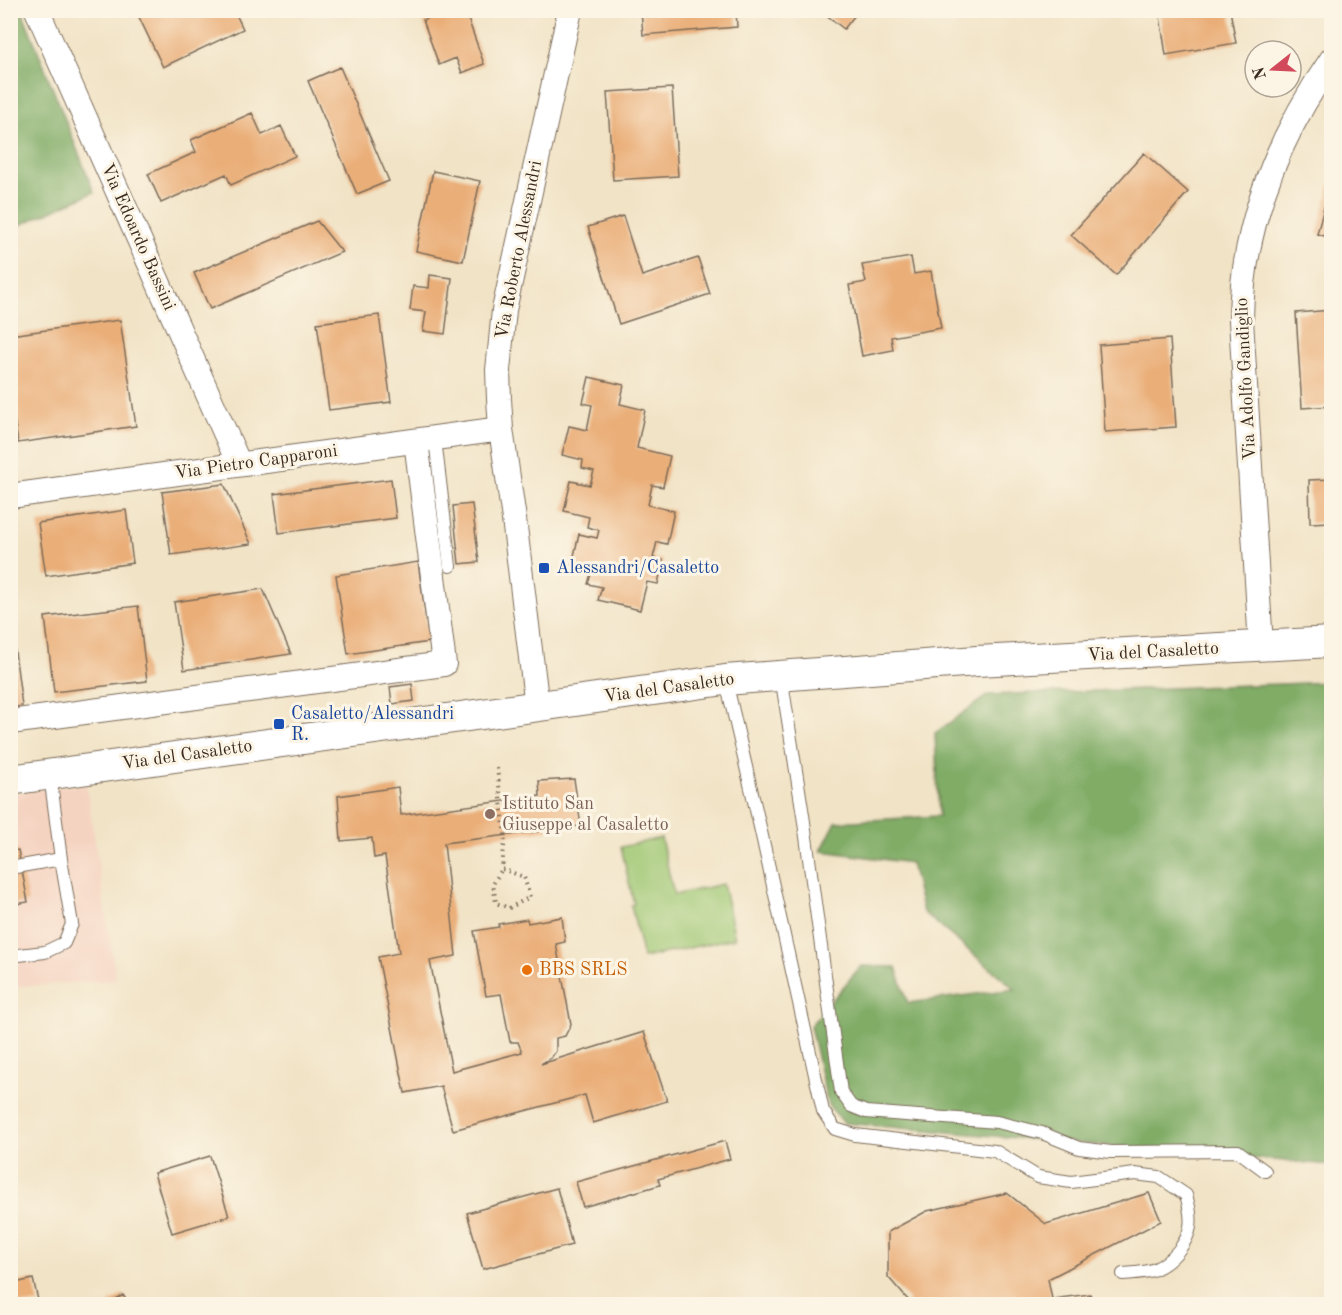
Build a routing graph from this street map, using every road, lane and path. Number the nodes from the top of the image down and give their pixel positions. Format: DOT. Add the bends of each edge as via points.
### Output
graph roads {
  1 [pos="37,10"];
  2 [pos="570,10"];
  3 [pos="1332,59"];
  4 [pos="501,429"];
  5 [pos="425,440"];
  6 [pos="239,464"];
  7 [pos="10,496"];
  8 [pos="450,566"];
  9 [pos="1332,642"];
  10 [pos="1261,646"];
  11 [pos="781,675"];
  12 [pos="725,680"];
  13 [pos="537,707"];
  14 [pos="10,722"];
  15 [pos="497,768"];
  16 [pos="50,774"];
  17 [pos="10,780"];
  18 [pos="62,859"];
  19 [pos="10,868"];
  20 [pos="502,869"];
  21 [pos="10,956"];
  22 [pos="1265,1171"];
  23 [pos="1123,1274"];
  1 -- 6 [label="street, Via Edoardo Bassini"];
  2 -- 4 [label="street, Via Roberto Alessandri" via="504,310 498,370"];
  3 -- 10 [label="street, Via Adolfo Gandiglio" via="1297,114 1275,161 1253,228 1241,292"];
  4 -- 5 [label="street, Via Pietro Capparoni"];
  4 -- 13 [label="street, Via Roberto Alessandri"];
  5 -- 6 [label="street, Via Pietro Capparoni"];
  5 -- 8 [label="lane"];
  5 -- 14 [label="street" via="444,664"];
  6 -- 7 [label="street, Via Pietro Capparoni"];
  9 -- 10 [label="street, Via del Casaletto"];
  10 -- 11 [label="street, Via del Casaletto"];
  11 -- 12 [label="street, Via del Casaletto"];
  11 -- 22 [label="lane" via="841,1092 851,1106 866,1112 997,1122 1042,1133 1079,1148 1111,1152 1238,1151"];
  12 -- 13 [label="street, Via del Casaletto"];
  12 -- 23 [label="lane" via="824,1111 835,1129 855,1135 994,1150 1038,1177 1071,1182 1135,1174 1159,1177 1186,1195 1190,1227 1171,1259 1154,1269"];
  13 -- 16 [label="street, Via del Casaletto"];
  15 -- 20 [label="path" via="505,835"];
  16 -- 17 [label="street, Via del Casaletto"];
  16 -- 18 [label="lane"];
  18 -- 19 [label="lane"];
  18 -- 21 [label="lane" via="72,924 64,943 45,952"];
  20 -- 20 [label="path" via="524,877 530,897 509,908 496,903 492,884"];
}
